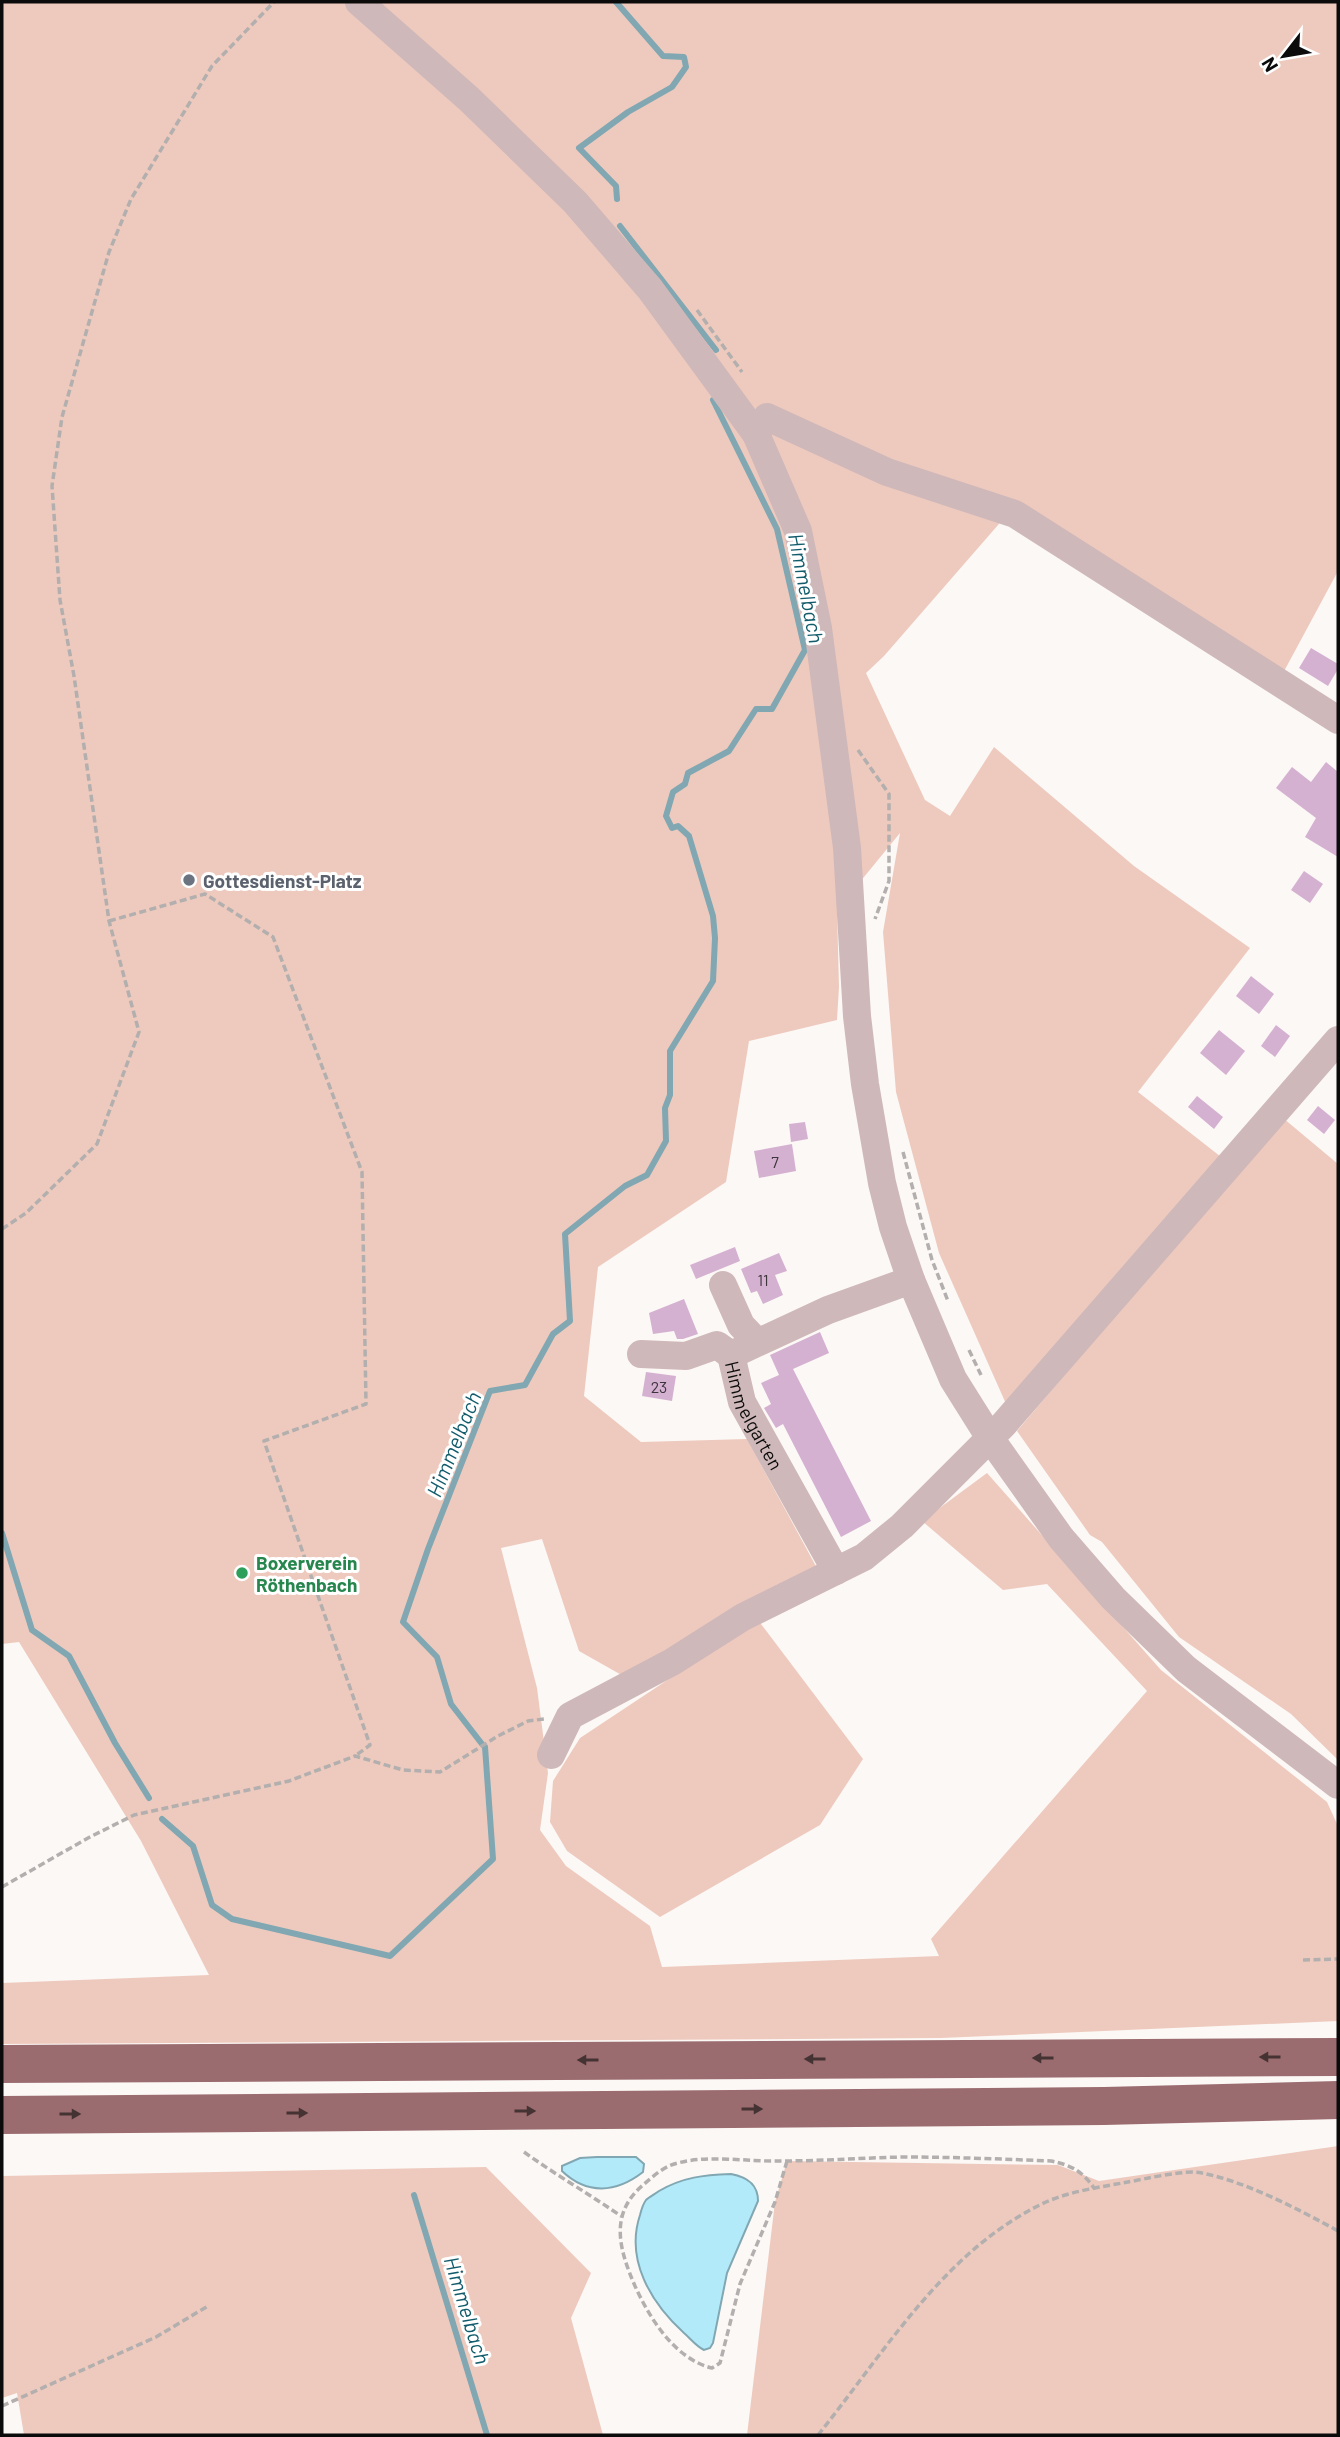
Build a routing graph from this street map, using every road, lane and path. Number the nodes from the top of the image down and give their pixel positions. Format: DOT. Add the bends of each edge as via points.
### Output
graph roads {
  1 [pos="274,2"];
  2 [pos="359,2"];
  3 [pos="696,309"];
  4 [pos="746,380"];
  5 [pos="757,433"];
  6 [pos="1338,720"];
  7 [pos="855,746"];
  8 [pos="109,921"];
  9 [pos="873,924"];
  10 [pos="1338,1040"];
  11 [pos="902,1150"];
  12 [pos="2,1229"];
  13 [pos="911,1280"];
  14 [pos="723,1285"];
  15 [pos="952,1312"];
  16 [pos="757,1342"];
  17 [pos="968,1350"];
  18 [pos="641,1354"];
  19 [pos="731,1355"];
  20 [pos="986,1387"];
  21 [pos="990,1438"];
  22 [pos="836,1571"];
  23 [pos="570,1716"];
  24 [pos="551,1755"];
  25 [pos="355,1756"];
  26 [pos="1338,1785"];
  27 [pos="2,1887"];
  28 [pos="1338,1959"];
  29 [pos="1303,1960"];
  30 [pos="1338,2057"];
  31 [pos="2,2064"];
  32 [pos="1338,2099"];
  33 [pos="2,2115"];
  34 [pos="524,2152"];
  35 [pos="787,2161"];
  36 [pos="1094,2188"];
  37 [pos="621,2216"];
  38 [pos="1338,2231"];
  39 [pos="208,2306"];
  40 [pos="2,2406"];
  41 [pos="818,2435"];
  1 -- 8 [label="path" via="212,66 131,199 109,252 62,417 52,486 58,574"];
  2 -- 5 [label="street" via="469,99 575,202 649,289"];
  3 -- 4 [label="path"];
  5 -- 6 [label="street" via="767,416 887,472 1015,514"];
  5 -- 13 [label="street" via="799,531 818,628 847,848 865,1084 882,1183"];
  7 -- 9 [label="path" via="888,794 889,881"];
  8 -- 12 [label="path" via="139,1032 97,1144 26,1213"];
  8 -- 25 [label="path" via="205,894 273,937 362,1172 366,1404 264,1441 370,1745"];
  10 -- 21 [label="street"];
  11 -- 15 [label="path" via="932,1261"];
  13 -- 16 [label="street, Himmelgarten"];
  13 -- 21 [label="street" via="953,1378"];
  14 -- 16 [label="street" via="741,1325"];
  16 -- 19 [label="street, Himmelgarten"];
  17 -- 20 [label="path"];
  18 -- 19 [label="street" via="686,1356 718,1345"];
  19 -- 22 [label="street, Himmelgarten" via="742,1402"];
  21 -- 22 [label="street" via="902,1526 864,1557"];
  21 -- 26 [label="street" via="1060,1538 1113,1598 1186,1669"];
  22 -- 23 [label="street" via="743,1617 673,1662"];
  23 -- 24 [label="street"];
  23 -- 25 [label="path" via="528,1721 440,1772 403,1770"];
  25 -- 27 [label="path" via="289,1781 134,1815"];
  28 -- 29 [label="path"];
  30 -- 31 [label="highway, one-way"];
  33 -- 32 [label="highway, one-way" via="1104,2106"];
  34 -- 37 [label="path"];
  35 -- 36 [label="path" via="903,2157 1051,2161 1085,2175"];
  35 -- 37 [label="path" via="704,2159 670,2166 632,2195"];
  35 -- 37 [label="path" via="740,2284 720,2363 712,2368 686,2358 639,2294 620,2248"];
  36 -- 38 [label="path" via="1199,2172 1246,2187"];
  36 -- 41 [label="path" via="1048,2201 971,2253 933,2290"];
  39 -- 40 [label="path" via="156,2337"];
}
